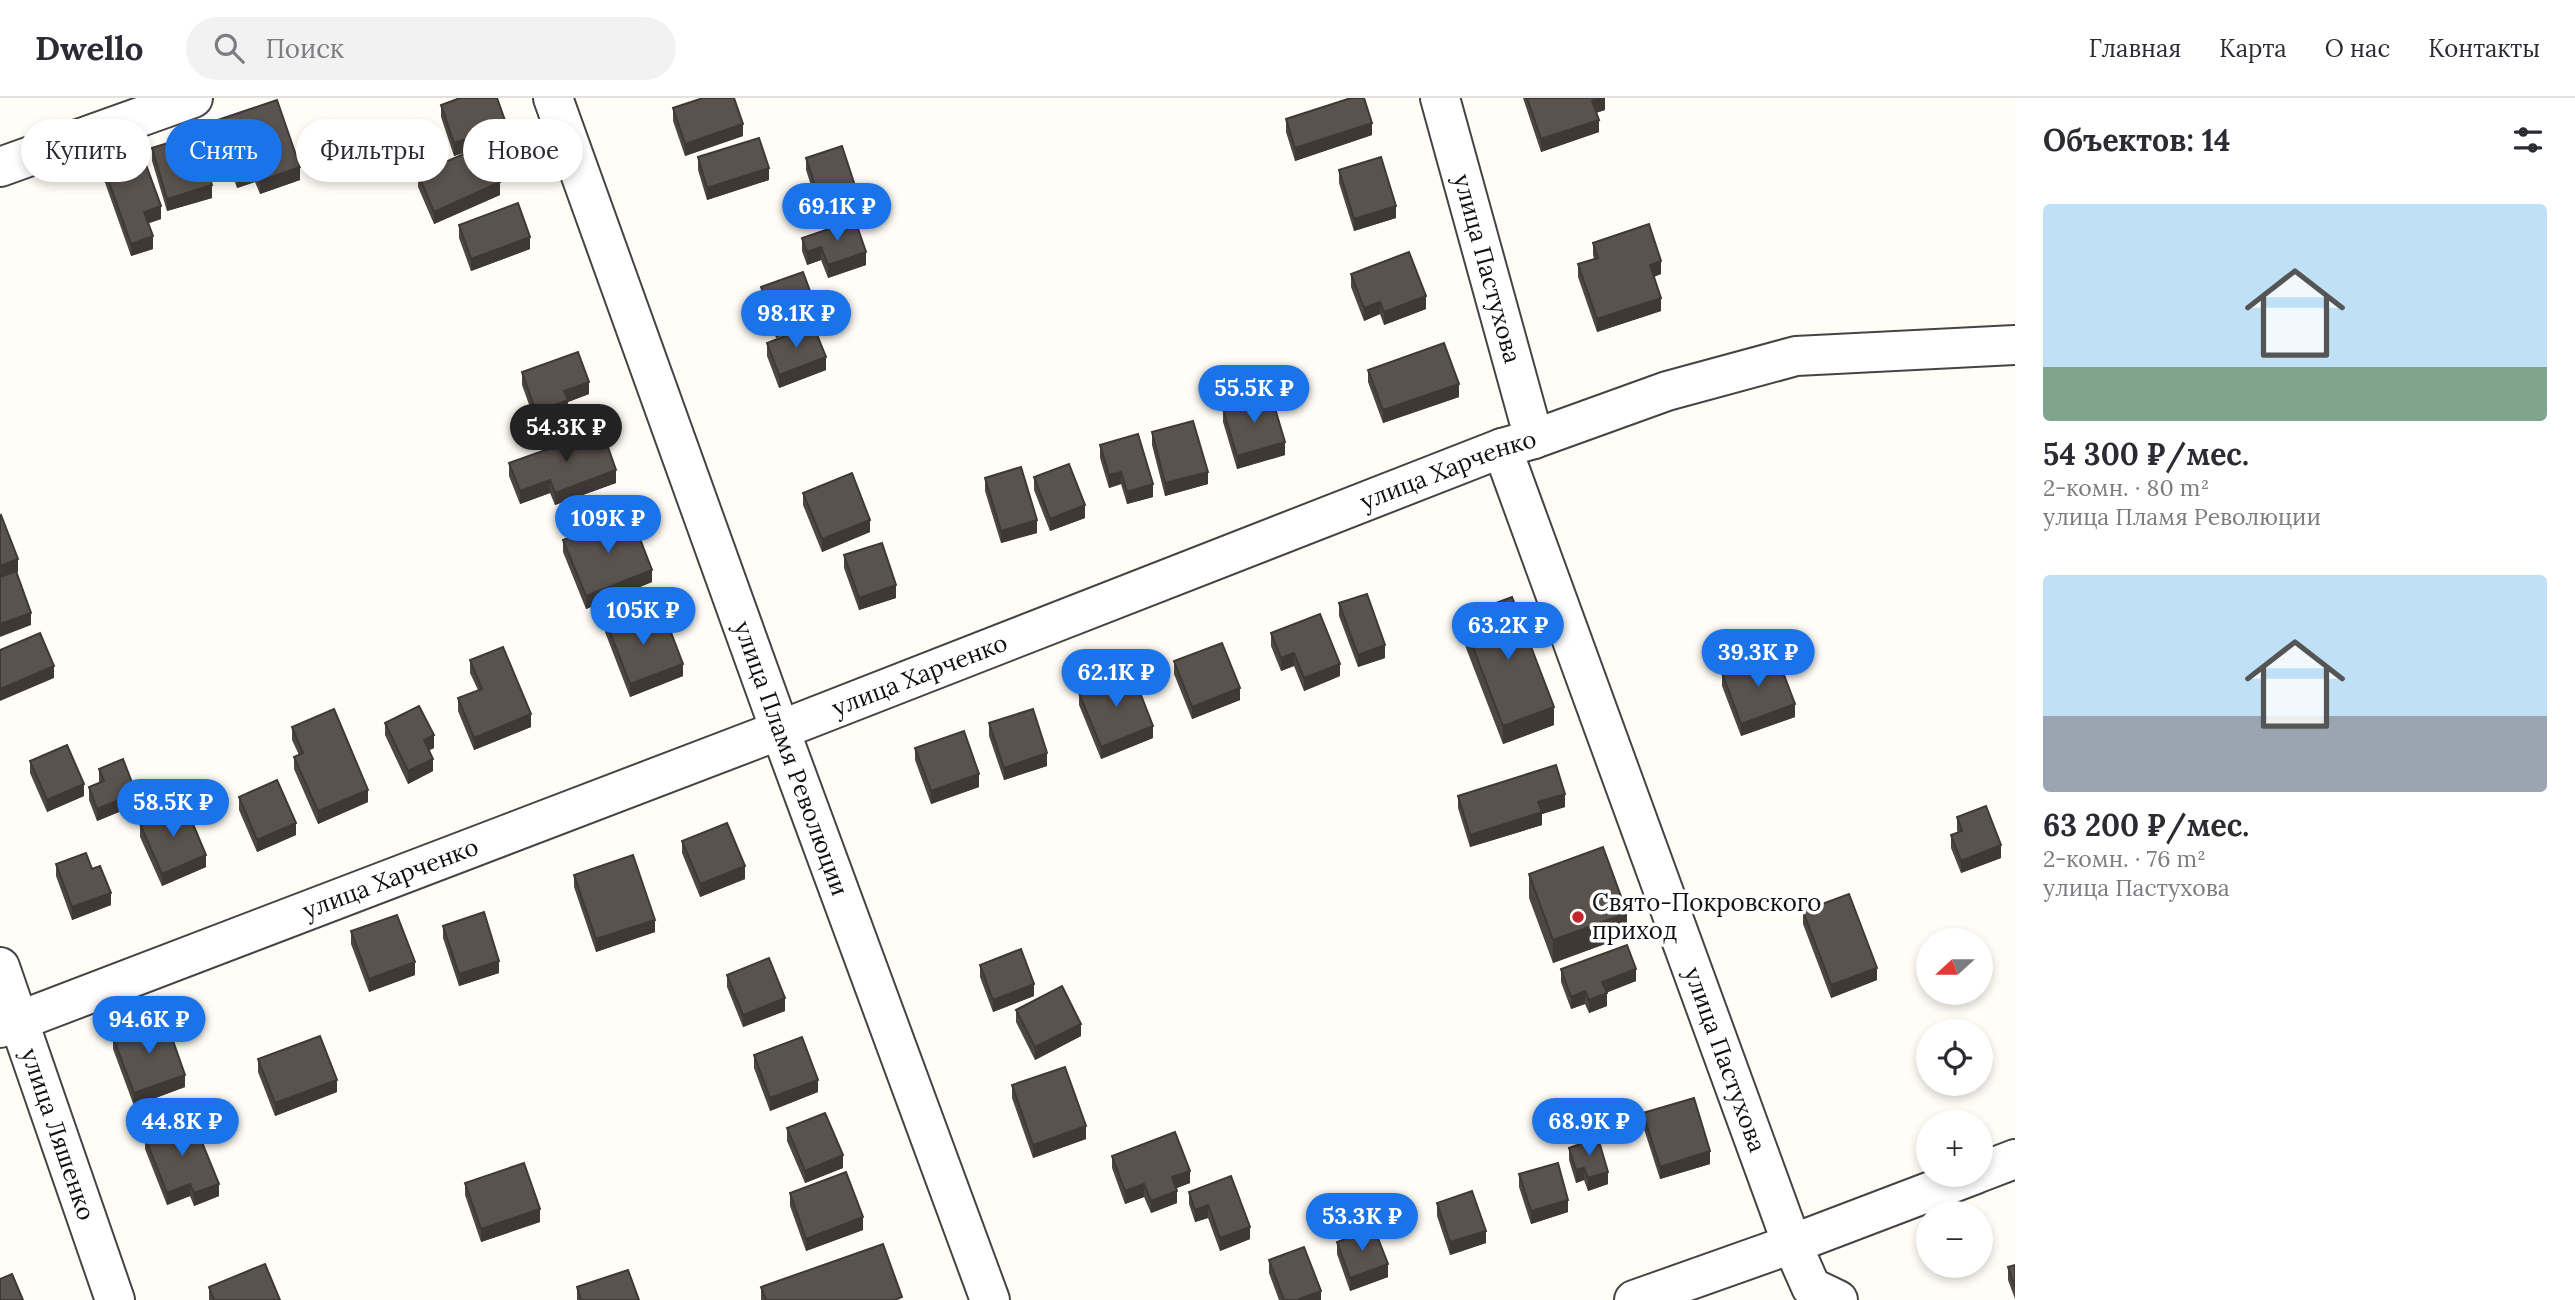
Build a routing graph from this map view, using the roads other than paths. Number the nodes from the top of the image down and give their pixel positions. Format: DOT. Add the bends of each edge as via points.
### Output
graph roads {
  1 [pos="193,98"];
  2 [pos="553,98"];
  3 [pos="1440,98"];
  4 [pos="0,167"];
  5 [pos="2015,345"];
  6 [pos="1518,443"];
  7 [pos="780,730"];
  8 [pos="0,967"];
  9 [pos="9,1025"];
  10 [pos="2015,1159"];
  11 [pos="1993,1167"];
  12 [pos="1942,1187"];
  13 [pos="1791,1244"];
  14 [pos="115,1300"];
  15 [pos="990,1300"];
  16 [pos="1634,1300"];
  17 [pos="1838,1300"];
  1 -- 4 [label="street"];
  2 -- 7 [label="street, улица Пламя Революции"];
  3 -- 6 [label="street, улица Пастухова"];
  5 -- 6 [label="street, улица Харченко" via="1796,356 1667,391"];
  6 -- 7 [label="street, улица Харченко"];
  6 -- 13 [label="street, улица Пастухова"];
  7 -- 9 [label="street, улица Харченко"];
  7 -- 15 [label="street, улица Пламя Революции"];
  8 -- 9 [label="street, улица Ляшенко"];
  9 -- 14 [label="street, улица Ляшенко"];
  10 -- 11 [label="street"];
  12 -- 13 [label="street"];
  13 -- 16 [label="street"];
  13 -- 17 [label="street, улица Пастухова" via="1811,1287"];
}
